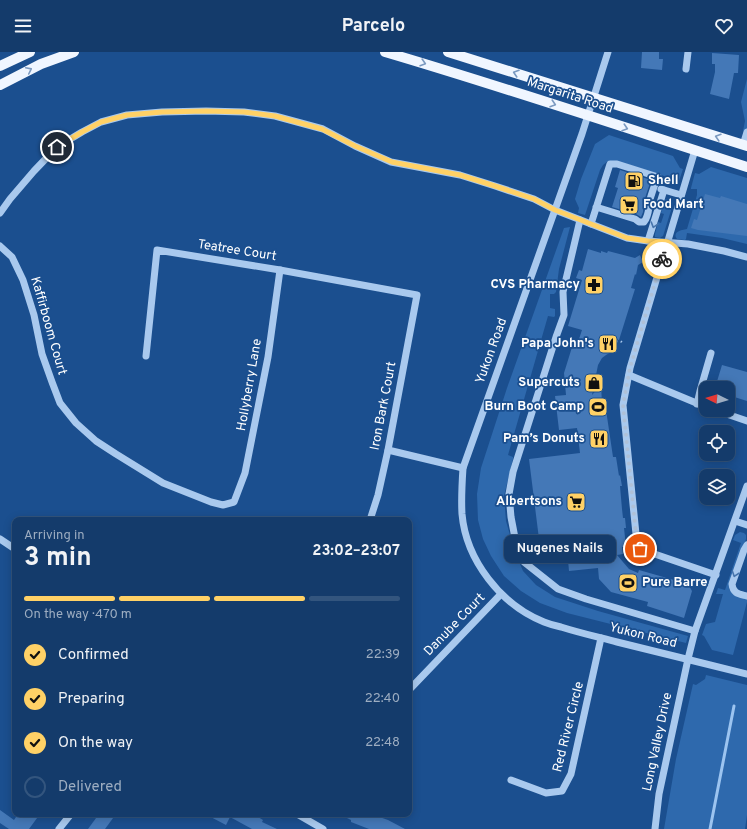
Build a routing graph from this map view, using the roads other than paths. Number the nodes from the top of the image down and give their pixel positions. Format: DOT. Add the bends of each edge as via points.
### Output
graph roads {
  1 [pos="30,52"];
  2 [pos="74,52"];
  3 [pos="385,52"];
  4 [pos="448,52"];
  5 [pos="608,52"];
  6 [pos="688,52"];
  7 [pos="57,55"];
  8 [pos="0,66"];
  9 [pos="686,69"];
  10 [pos="0,85"];
  11 [pos="593,98"];
  12 [pos="588,116"];
  13 [pos="747,132"];
  14 [pos="745,146"];
  15 [pos="695,150"];
  16 [pos="747,167"];
  17 [pos="654,187"];
  18 [pos="664,190"];
  19 [pos="681,195"];
  20 [pos="596,207"];
  21 [pos="555,210"];
  22 [pos="0,213"];
  23 [pos="580,220"];
  24 [pos="591,224"];
  25 [pos="648,241"];
  26 [pos="668,242"];
  27 [pos="0,246"];
  28 [pos="747,257"];
  29 [pos="280,270"];
  30 [pos="417,295"];
  31 [pos="711,353"];
  32 [pos="146,356"];
  33 [pos="629,375"];
  34 [pos="697,404"];
  35 [pos="735,416"];
  36 [pos="747,420"];
  37 [pos="388,450"];
  38 [pos="463,468"];
  39 [pos="747,486"];
  40 [pos="234,502"];
  41 [pos="744,502"];
  42 [pos="371,517"];
  43 [pos="735,521"];
  44 [pos="747,525"];
  45 [pos="0,539"];
  46 [pos="747,545"];
  47 [pos="12,547"];
  48 [pos="716,574"];
  49 [pos="501,594"];
  50 [pos="747,596"];
  51 [pos="696,632"];
  52 [pos="601,638"];
  53 [pos="688,659"];
  54 [pos="747,674"];
  55 [pos="412,687"];
  56 [pos="511,780"];
  57 [pos="69,817"];
  58 [pos="302,817"];
  59 [pos="59,829"];
  60 [pos="323,829"];
  61 [pos="655,829"];
  1 -- 8 [label="main road"];
  2 -- 7 [label="main road"];
  3 -- 12 [label="main road, Margarita Road, one-way"];
  11 -- 4 [label="main road, Margarita Road, one-way"];
  5 -- 11 [label="street, Yukon Road"];
  6 -- 9 [label="street"];
  10 -- 7 [label="main road, one-way"];
  11 -- 12 [label="street, Yukon Road"];
  14 -- 11 [label="main road, Margarita Road, one-way"];
  12 -- 15 [label="main road, Margarita Road, one-way"];
  12 -- 21 [label="street, Yukon Road"];
  13 -- 14 [label="street"];
  15 -- 16 [label="main road, Margarita Road"];
  15 -- 19 [label="street"];
  17 -- 18 [label="street"];
  17 -- 20 [label="street" via="644,222"];
  17 -- 20 [label="street" via="658,177 610,164"];
  18 -- 19 [label="street"];
  18 -- 25 [label="street, one-way"];
  19 -- 26 [label="street"];
  20 -- 24 [label="street"];
  21 -- 22 [label="street" via="534,199 460,175 392,162 322,129 275,116 206,111 127,115 101,122 57,147"];
  21 -- 23 [label="street"];
  21 -- 38 [label="street, Yukon Road"];
  23 -- 24 [label="street"];
  23 -- 51 [label="street" via="564,292 564,315 512,472 508,494 515,538 524,562 558,590"];
  24 -- 25 [label="street" via="627,238"];
  25 -- 26 [label="street"];
  26 -- 28 [label="street" via="717,249"];
  26 -- 33 [label="street"];
  27 -- 40 [label="street, Kaffirboom Court" via="12,257 23,280 52,382 60,403 76,423 96,441 163,483 211,502 223,505"];
  29 -- 30 [label="street, Teatree Court"];
  29 -- 32 [label="street, Teatree Court" via="157,250"];
  29 -- 40 [label="street, Hollyberry Lane" via="268,357 246,473"];
  30 -- 37 [label="street, Iron Bark Court"];
  31 -- 34 [label="street"];
  33 -- 34 [label="street"];
  33 -- 48 [label="street" via="623,405 636,534 640,549"];
  35 -- 36 [label="street"];
  37 -- 38 [label="street"];
  37 -- 42 [label="street, Iron Bark Court"];
  38 -- 49 [label="street, Yukon Road" via="461,496 466,536 483,572"];
  39 -- 41 [label="street, Long Valley Drive"];
  41 -- 43 [label="street, Long Valley Drive"];
  43 -- 44 [label="street"];
  43 -- 48 [label="street, Long Valley Drive"];
  45 -- 47 [label="street"];
  46 -- 50 [label="street, one-way" via="732,584 735,593"];
  48 -- 51 [label="street, Long Valley Drive"];
  49 -- 52 [label="street, Yukon Road" via="514,606 544,622"];
  49 -- 55 [label="street, Danube Court"];
  51 -- 53 [label="street, Long Valley Drive"];
  52 -- 53 [label="street, Yukon Road"];
  52 -- 56 [label="street, Red River Circle" via="571,774 562,790 546,793"];
  53 -- 54 [label="street, Yukon Road"];
  53 -- 61 [label="street, Long Valley Drive" via="659,794"];
  57 -- 59 [label="street"];
  58 -- 60 [label="street"];
}
